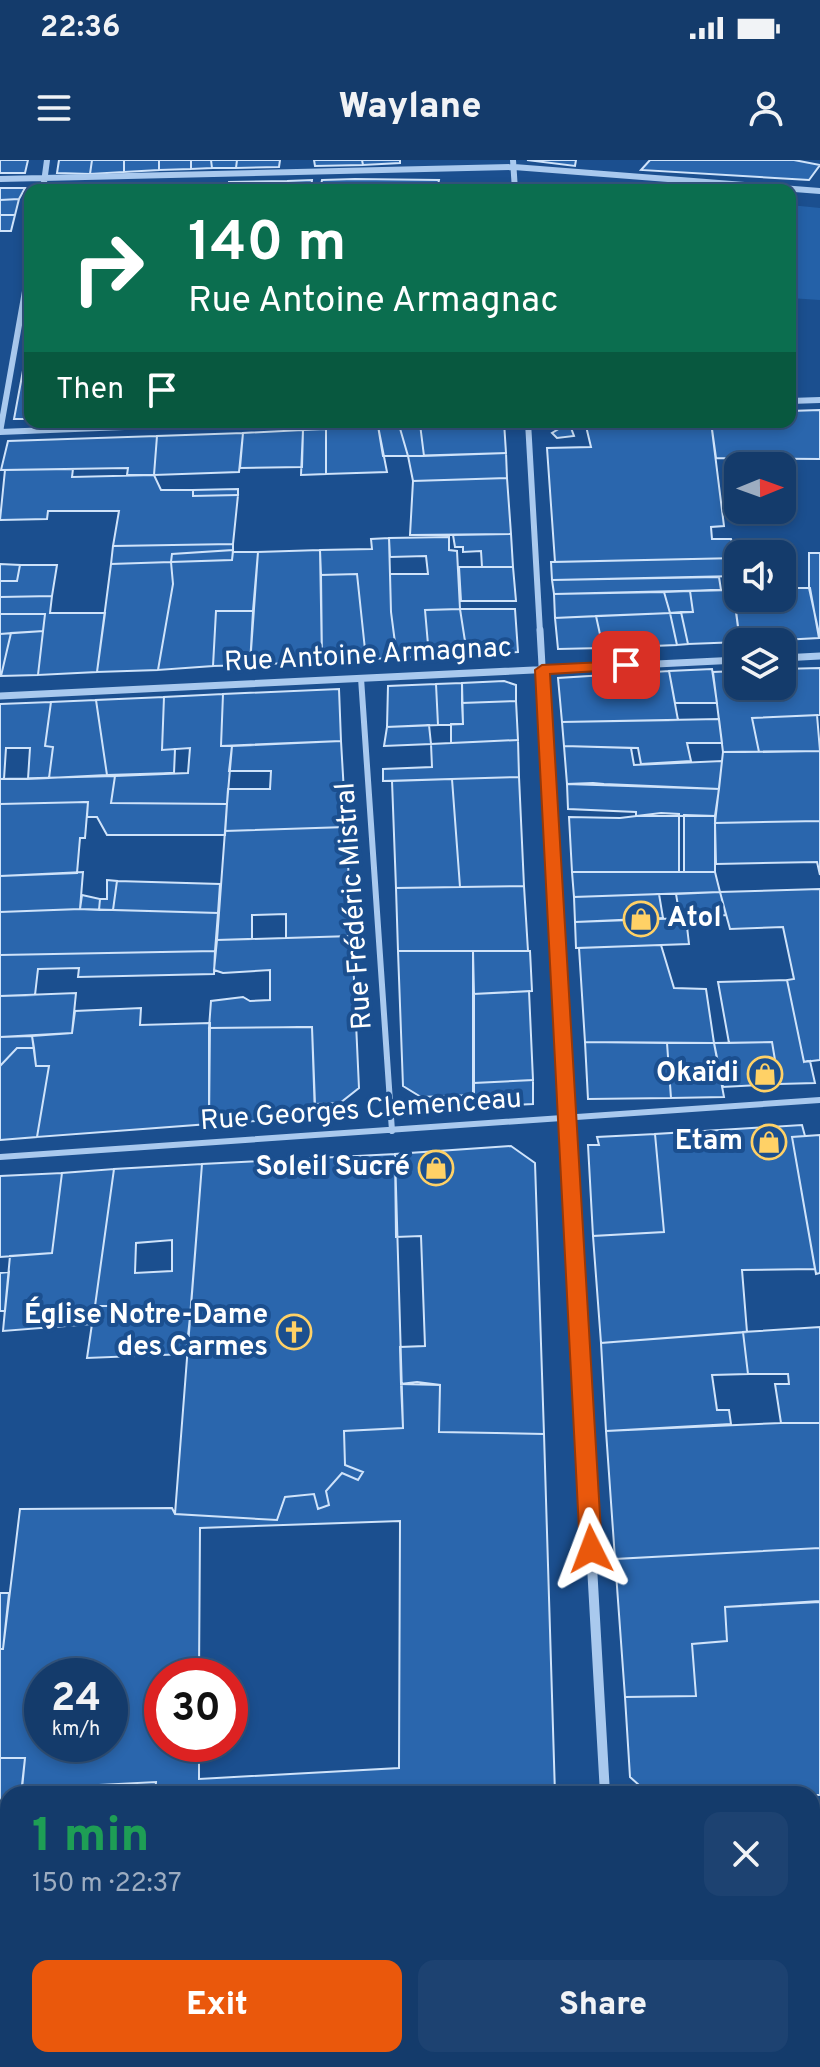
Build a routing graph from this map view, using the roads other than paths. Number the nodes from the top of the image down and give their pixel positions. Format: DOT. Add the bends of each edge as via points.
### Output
graph roads {
  1 [pos="47,160"];
  2 [pos="513,164"];
  3 [pos="45,178"];
  4 [pos="0,179"];
  5 [pos="44,184"];
  6 [pos="515,184"];
  7 [pos="740,184"];
  8 [pos="796,189"];
  9 [pos="820,191"];
  10 [pos="24,297"];
  11 [pos="820,400"];
  12 [pos="796,401"];
  13 [pos="100,428"];
  14 [pos="528,428"];
  15 [pos="0,432"];
  16 [pos="820,656"];
  17 [pos="796,657"];
  18 [pos="724,661"];
  19 [pos="542,670"];
  20 [pos="361,678"];
  21 [pos="0,696"];
  22 [pos="820,1100"];
  23 [pos="567,1119"];
  24 [pos="392,1131"];
  25 [pos="0,1157"];
  26 [pos="605,1786"];
  1 -- 3 [label="street"];
  2 -- 3 [label="street"];
  2 -- 6 [label="street"];
  2 -- 7 [label="street"];
  3 -- 4 [label="street"];
  3 -- 5 [label="street"];
  8 -- 9 [label="street"];
  10 -- 15 [label="street"];
  11 -- 12 [label="street"];
  13 -- 15 [label="street"];
  14 -- 19 [label="street"];
  16 -- 17 [label="street"];
  18 -- 19 [label="street, Rue Antoine Armagnac"];
  19 -- 20 [label="street, Rue Antoine Armagnac"];
  19 -- 23 [label="street"];
  20 -- 21 [label="street, Rue Antoine Armagnac"];
  20 -- 24 [label="street, Rue Frédéric Mistral"];
  22 -- 23 [label="street, Rue Georges Clemenceau"];
  23 -- 24 [label="street, Rue Georges Clemenceau"];
  23 -- 26 [label="street"];
  24 -- 25 [label="street, Rue Georges Clemenceau"];
}
